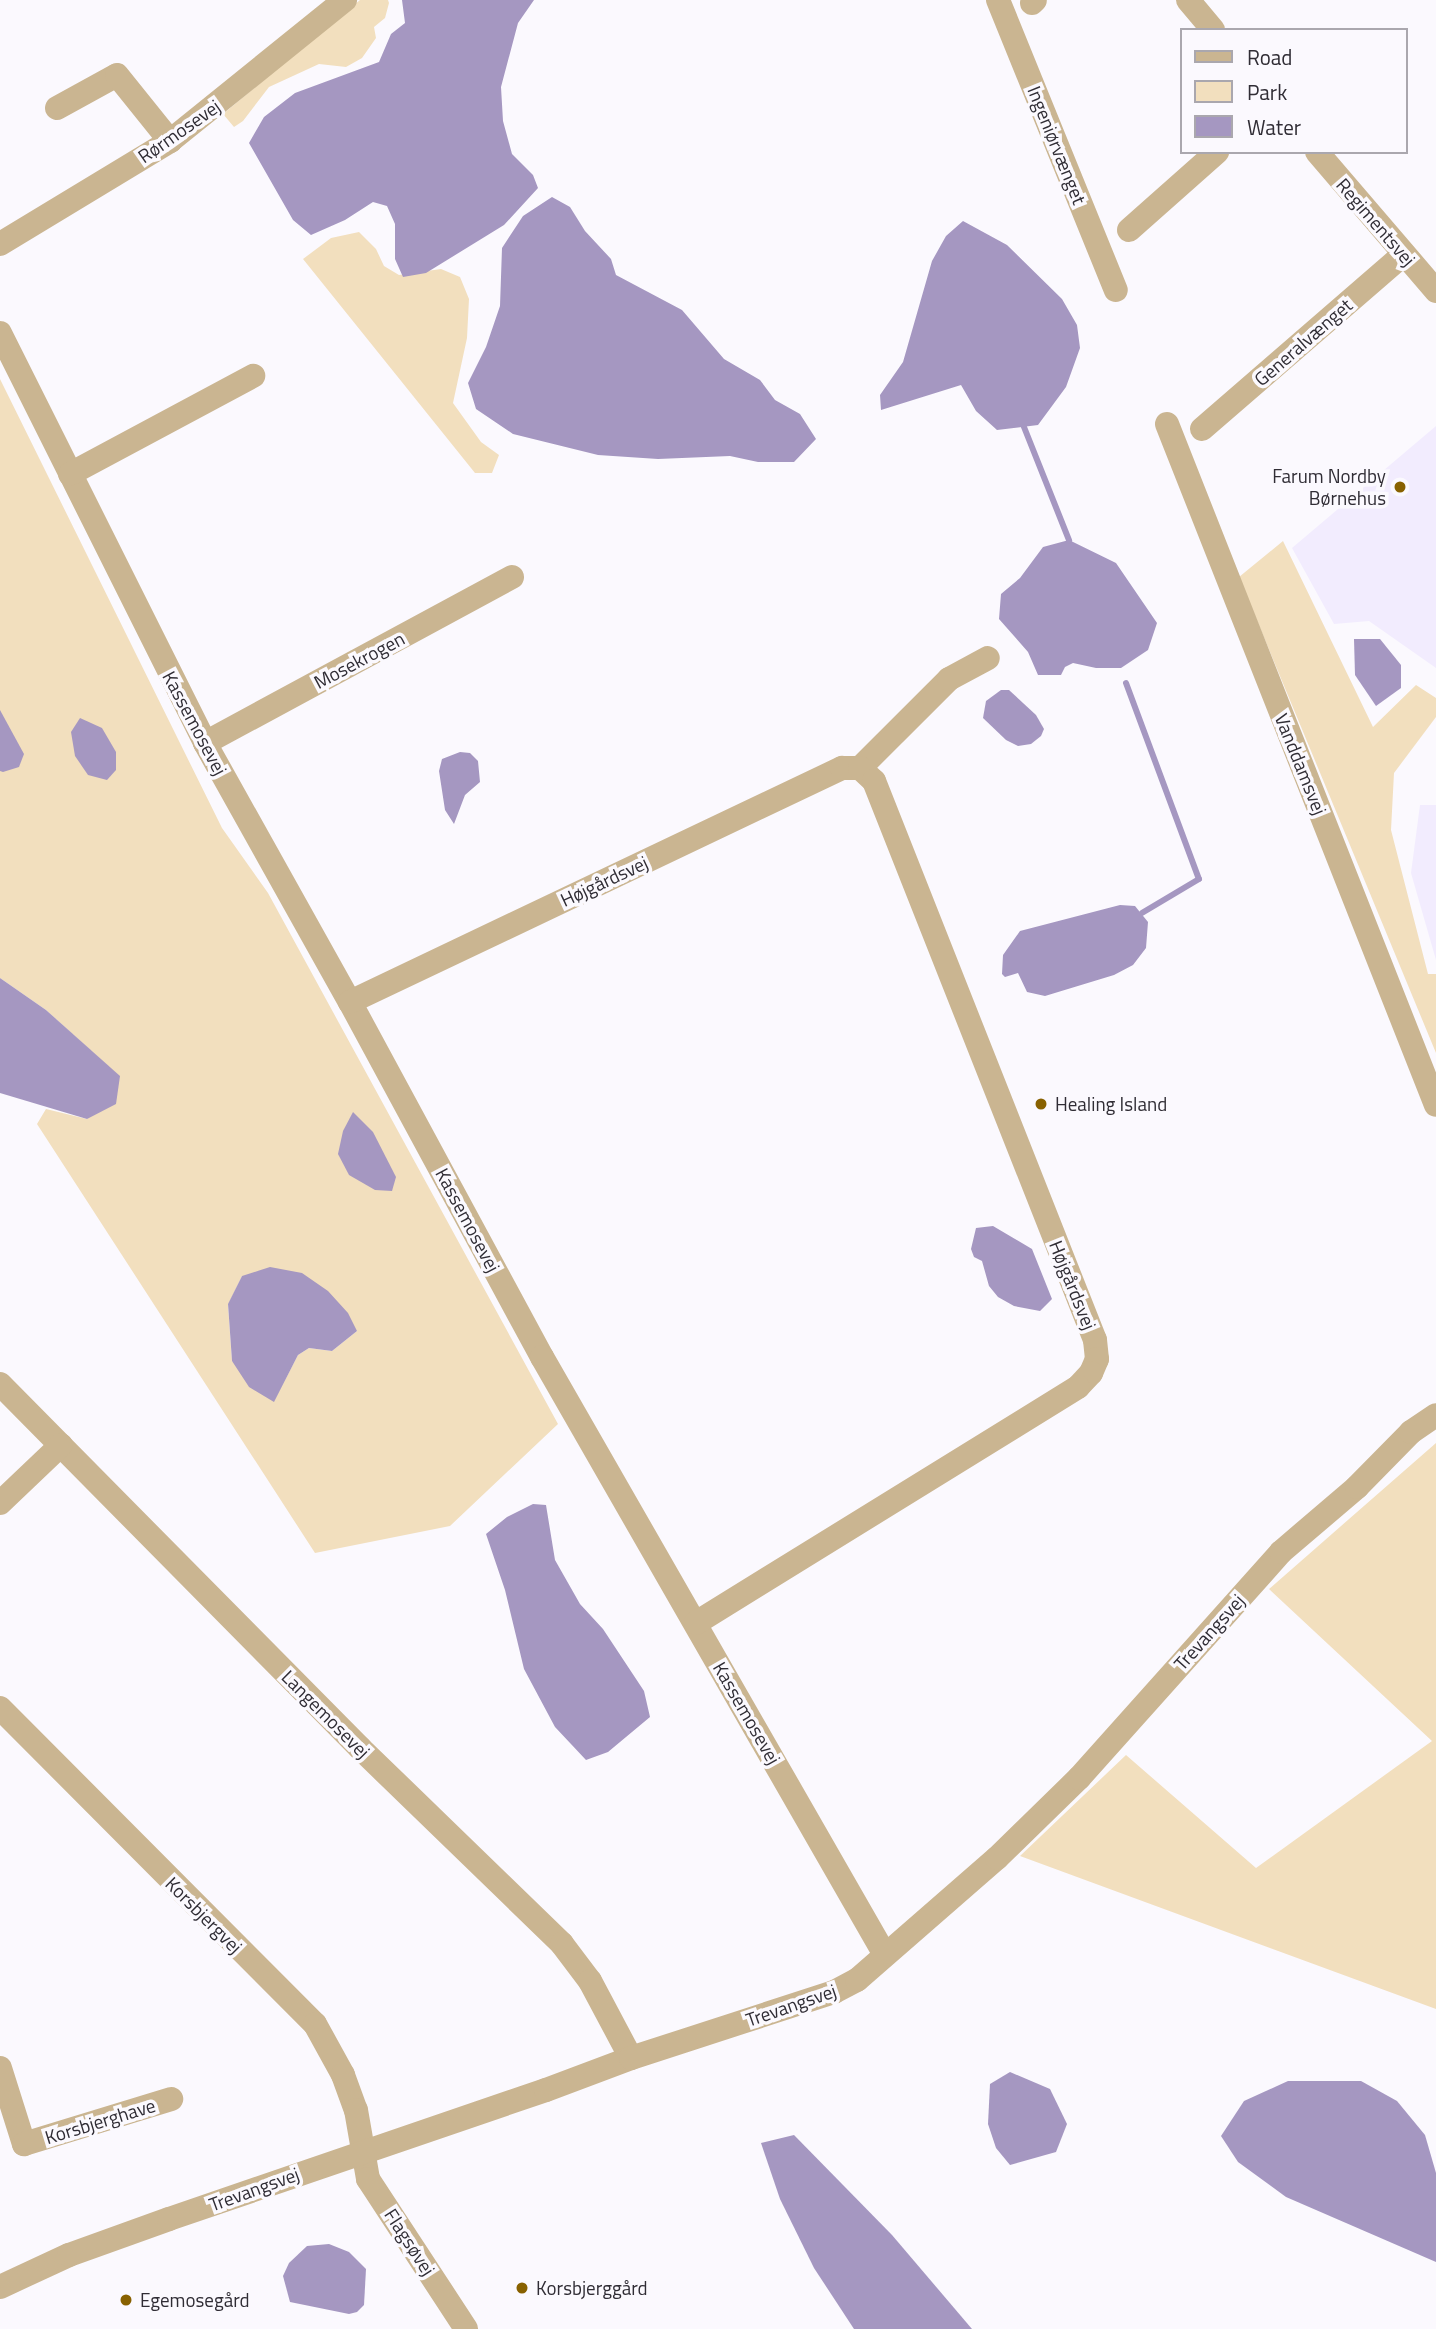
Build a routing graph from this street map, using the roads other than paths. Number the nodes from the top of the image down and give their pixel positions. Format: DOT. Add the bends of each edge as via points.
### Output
graph roads {
  1 [pos="345,0"];
  2 [pos="998,0"];
  3 [pos="1188,0"];
  4 [pos="1211,28"];
  5 [pos="57,108"];
  6 [pos="170,141"];
  7 [pos="1215,154"];
  8 [pos="1319,154"];
  9 [pos="1129,230"];
  10 [pos="0,244"];
  11 [pos="1404,254"];
  12 [pos="1116,290"];
  13 [pos="1436,291"];
  14 [pos="0,332"];
  15 [pos="253,376"];
  16 [pos="1167,425"];
  17 [pos="1202,429"];
  18 [pos="70,474"];
  19 [pos="512,577"];
  20 [pos="988,658"];
  21 [pos="205,744"];
  22 [pos="860,768"];
  23 [pos="350,1002"];
  24 [pos="1436,1105"];
  25 [pos="0,1384"];
  26 [pos="1436,1415"];
  27 [pos="61,1444"];
  28 [pos="0,1503"];
  29 [pos="696,1623"];
  30 [pos="0,1707"];
  31 [pos="885,1955"];
  32 [pos="631,2058"];
  33 [pos="0,2068"];
  34 [pos="171,2099"];
  35 [pos="365,2150"];
  36 [pos="0,2287"];
  37 [pos="466,2329"];
  1 -- 6 [label="street, Rørmosevej"];
  2 -- 12 [label="street, Ingeniørvænget"];
  3 -- 4 [label="street"];
  5 -- 6 [label="street" via="117,75"];
  6 -- 10 [label="street, Rørmosevej"];
  7 -- 9 [label="street"];
  8 -- 11 [label="street, Regimentsvej"];
  11 -- 13 [label="street, Regimentsvej"];
  11 -- 17 [label="street, Generalvænget"];
  14 -- 18 [label="street, Kassemosevej"];
  15 -- 18 [label="street"];
  16 -- 24 [label="street, Vanddamsvej"];
  18 -- 21 [label="street, Kassemosevej"];
  19 -- 21 [label="street, Mosekrogen"];
  20 -- 22 [label="street" via="949,679"];
  21 -- 23 [label="street, Kassemosevej"];
  22 -- 23 [label="street, Højgårdsvej" via="842,768"];
  22 -- 29 [label="street, Højgårdsvej" via="874,781 1095,1340 1097,1359 1078,1387"];
  23 -- 29 [label="street, Kassemosevej" via="542,1357"];
  25 -- 27 [label="street, Langemosevej"];
  26 -- 31 [label="street, Trevangsvej" via="1411,1432 1357,1487 1280,1552 1079,1779"];
  27 -- 28 [label="street"];
  27 -- 32 [label="street, Langemosevej" via="360,1748 562,1944 590,1981"];
  29 -- 31 [label="street, Kassemosevej"];
  30 -- 35 [label="street, Korsbjergvej" via="315,2024 343,2075"];
  31 -- 32 [label="street, Trevangsvej" via="857,1980 834,1992"];
  32 -- 35 [label="street, Trevangsvej"];
  33 -- 34 [label="street, Korsbjerghave" via="24,2144"];
  35 -- 36 [label="street, Trevangsvej" via="69,2255"];
  35 -- 37 [label="street, Flagsøvej" via="368,2179"];
}
